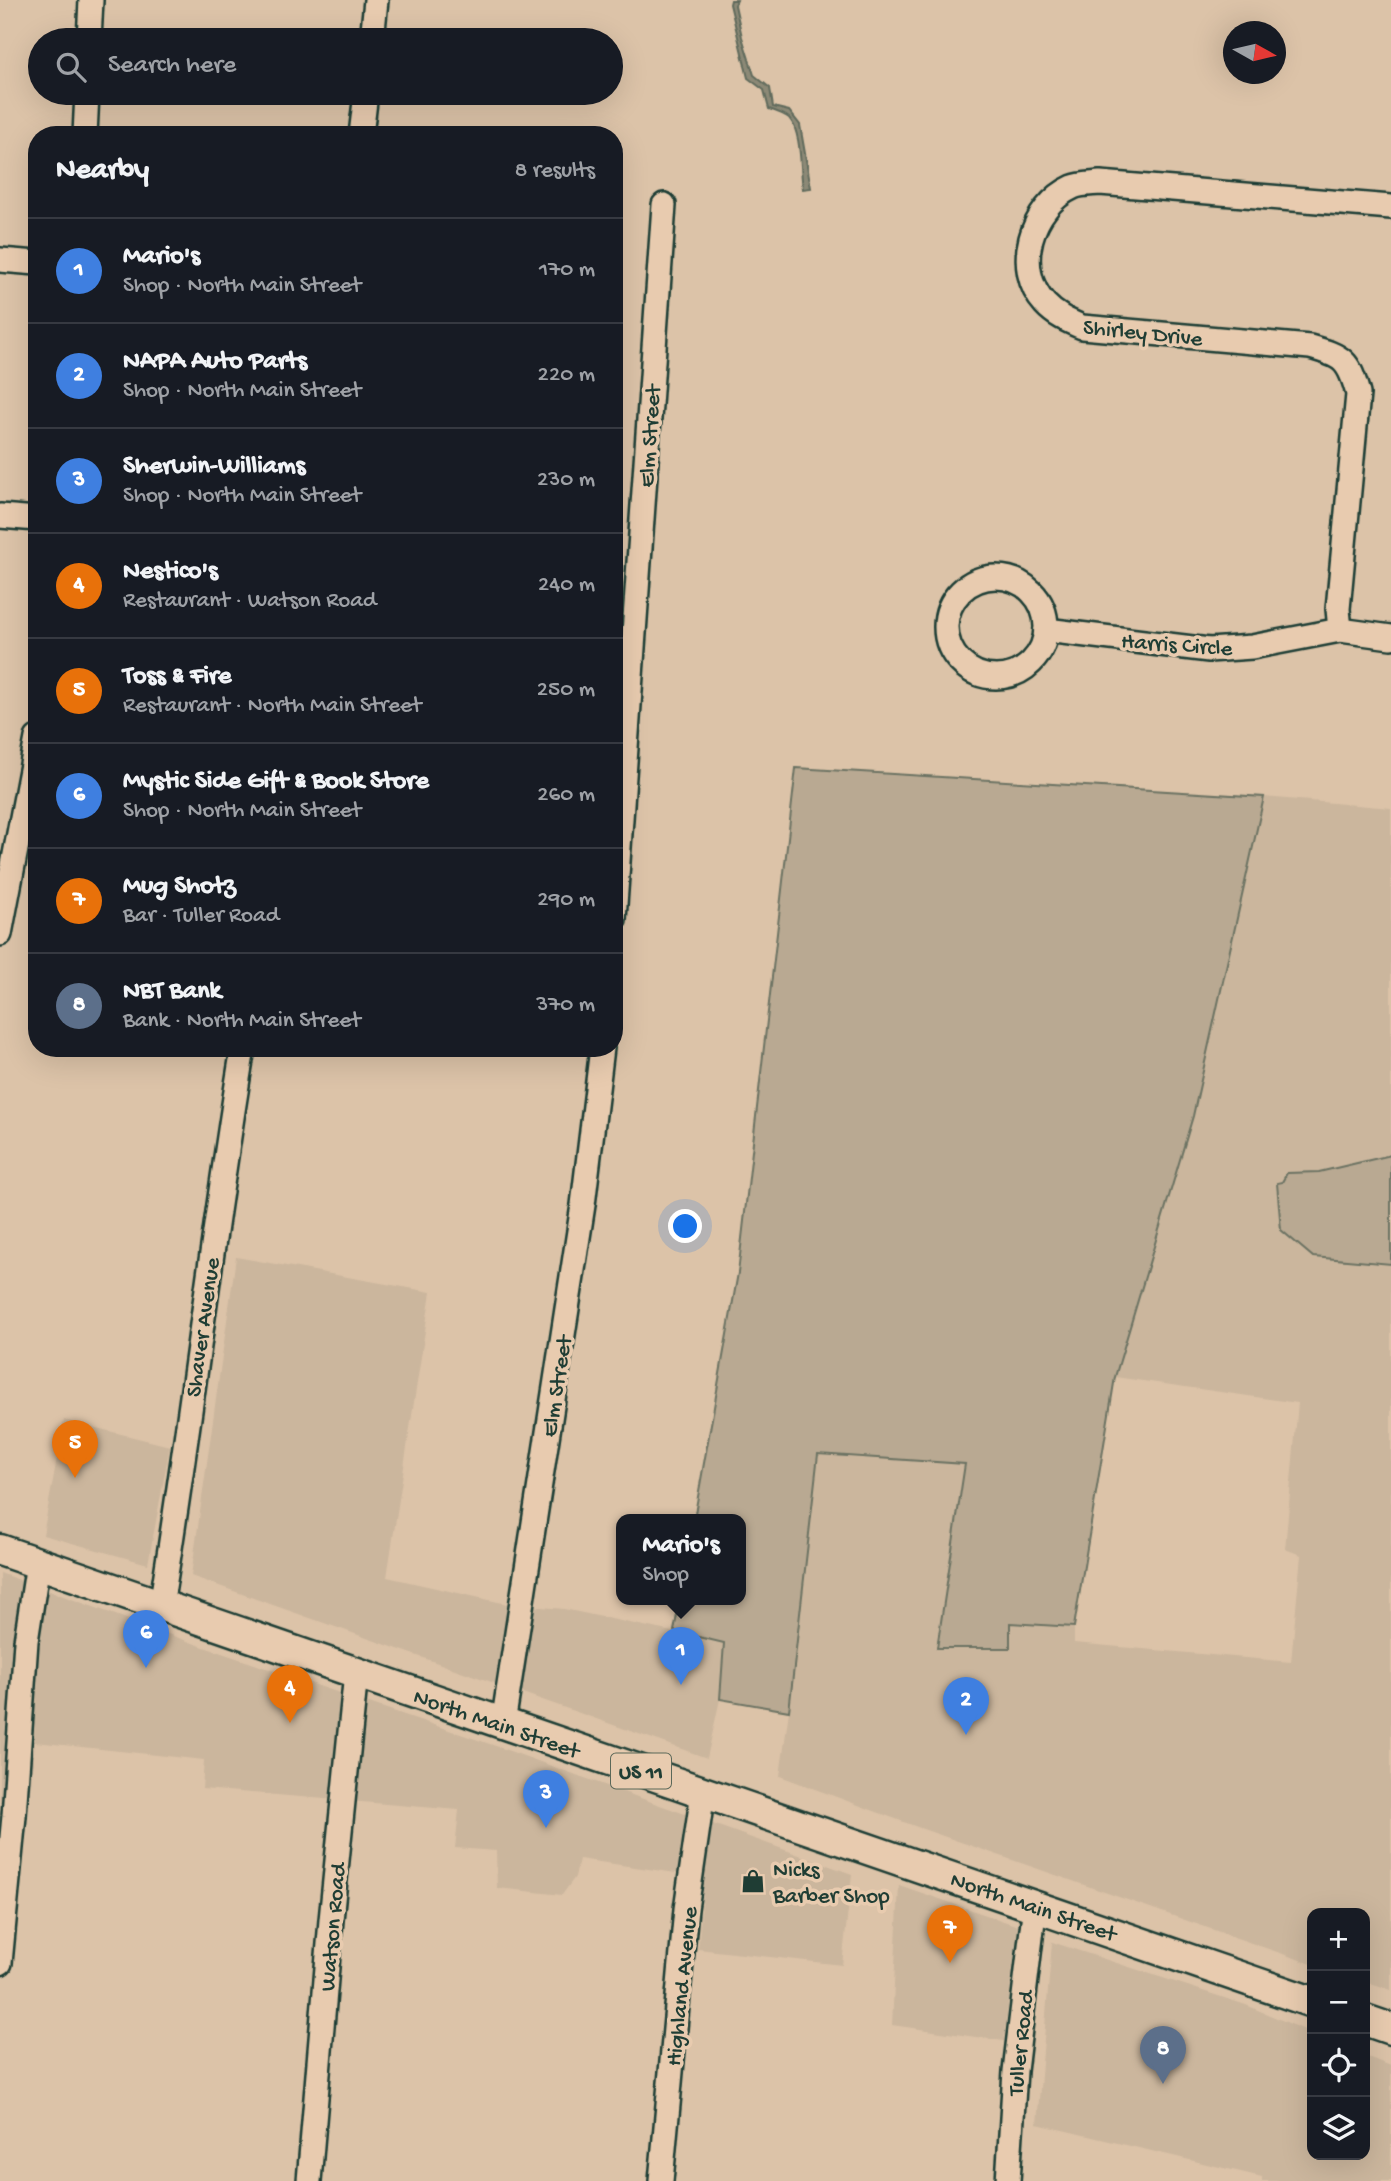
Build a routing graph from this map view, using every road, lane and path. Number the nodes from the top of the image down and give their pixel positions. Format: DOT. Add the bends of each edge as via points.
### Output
graph roads {
  1 [pos="91,0"];
  2 [pos="376,0"];
  3 [pos="90,28"];
  4 [pos="373,28"];
  5 [pos="86,105"];
  6 [pos="365,105"];
  7 [pos="85,126"];
  8 [pos="362,126"];
  9 [pos="664,205"];
  10 [pos="1391,207"];
  11 [pos="0,260"];
  12 [pos="28,262"];
  13 [pos="0,516"];
  14 [pos="28,518"];
  15 [pos="1046,630"];
  16 [pos="1340,630"];
  17 [pos="1391,637"];
  18 [pos="28,785"];
  19 [pos="623,790"];
  20 [pos="0,933"];
  21 [pos="241,1057"];
  22 [pos="601,1057"];
  23 [pos="0,1550"];
  24 [pos="38,1563"];
  25 [pos="161,1606"];
  26 [pos="356,1673"];
  27 [pos="503,1724"];
  28 [pos="704,1792"];
  29 [pos="1035,1905"];
  30 [pos="0,1963"];
  31 [pos="1307,2000"];
  32 [pos="1370,2022"];
  33 [pos="1391,2029"];
  34 [pos="309,2181"];
  35 [pos="661,2181"];
  36 [pos="1008,2181"];
  1 -- 3 [label="street"];
  2 -- 4 [label="street"];
  5 -- 7 [label="street"];
  6 -- 8 [label="street"];
  9 -- 19 [label="street, Elm Street"];
  10 -- 16 [label="street, Shirley Drive" via="1100,183 1074,187 1053,200 1036,222 1028,258 1032,281 1043,302 1082,327 1310,347 1333,353 1351,368 1358,394 1338,609"];
  11 -- 12 [label="street"];
  13 -- 14 [label="street"];
  15 -- 15 [label="street" via="1044,611 1034,594 1019,581 1000,576 963,588 951,604 946,623 948,642 958,660 974,672 992,677 1012,675 1029,665 1041,649"];
  15 -- 16 [label="street, Harris Circle" via="1209,650 1252,647"];
  16 -- 17 [label="street, Harris Circle"];
  18 -- 20 [label="street"];
  21 -- 25 [label="street, Shaver Avenue"];
  22 -- 27 [label="street, Elm Street" via="583,1205"];
  23 -- 24 [label="main road, North Main Street / US 11"];
  24 -- 25 [label="main road, North Main Street / US 11"];
  24 -- 30 [label="street" via="26,1641"];
  25 -- 26 [label="main road, North Main Street / US 11"];
  26 -- 27 [label="main road, North Main Street / US 11"];
  26 -- 34 [label="street, Watson Road"];
  27 -- 28 [label="main road, North Main Street / US 11"];
  28 -- 29 [label="main road, North Main Street / US 11"];
  28 -- 35 [label="street, Highland Avenue" via="686,1909"];
  29 -- 31 [label="main road, North Main Street / US 11"];
  29 -- 36 [label="street, Tuller Road" via="1015,2071"];
  32 -- 33 [label="main road"];
}
